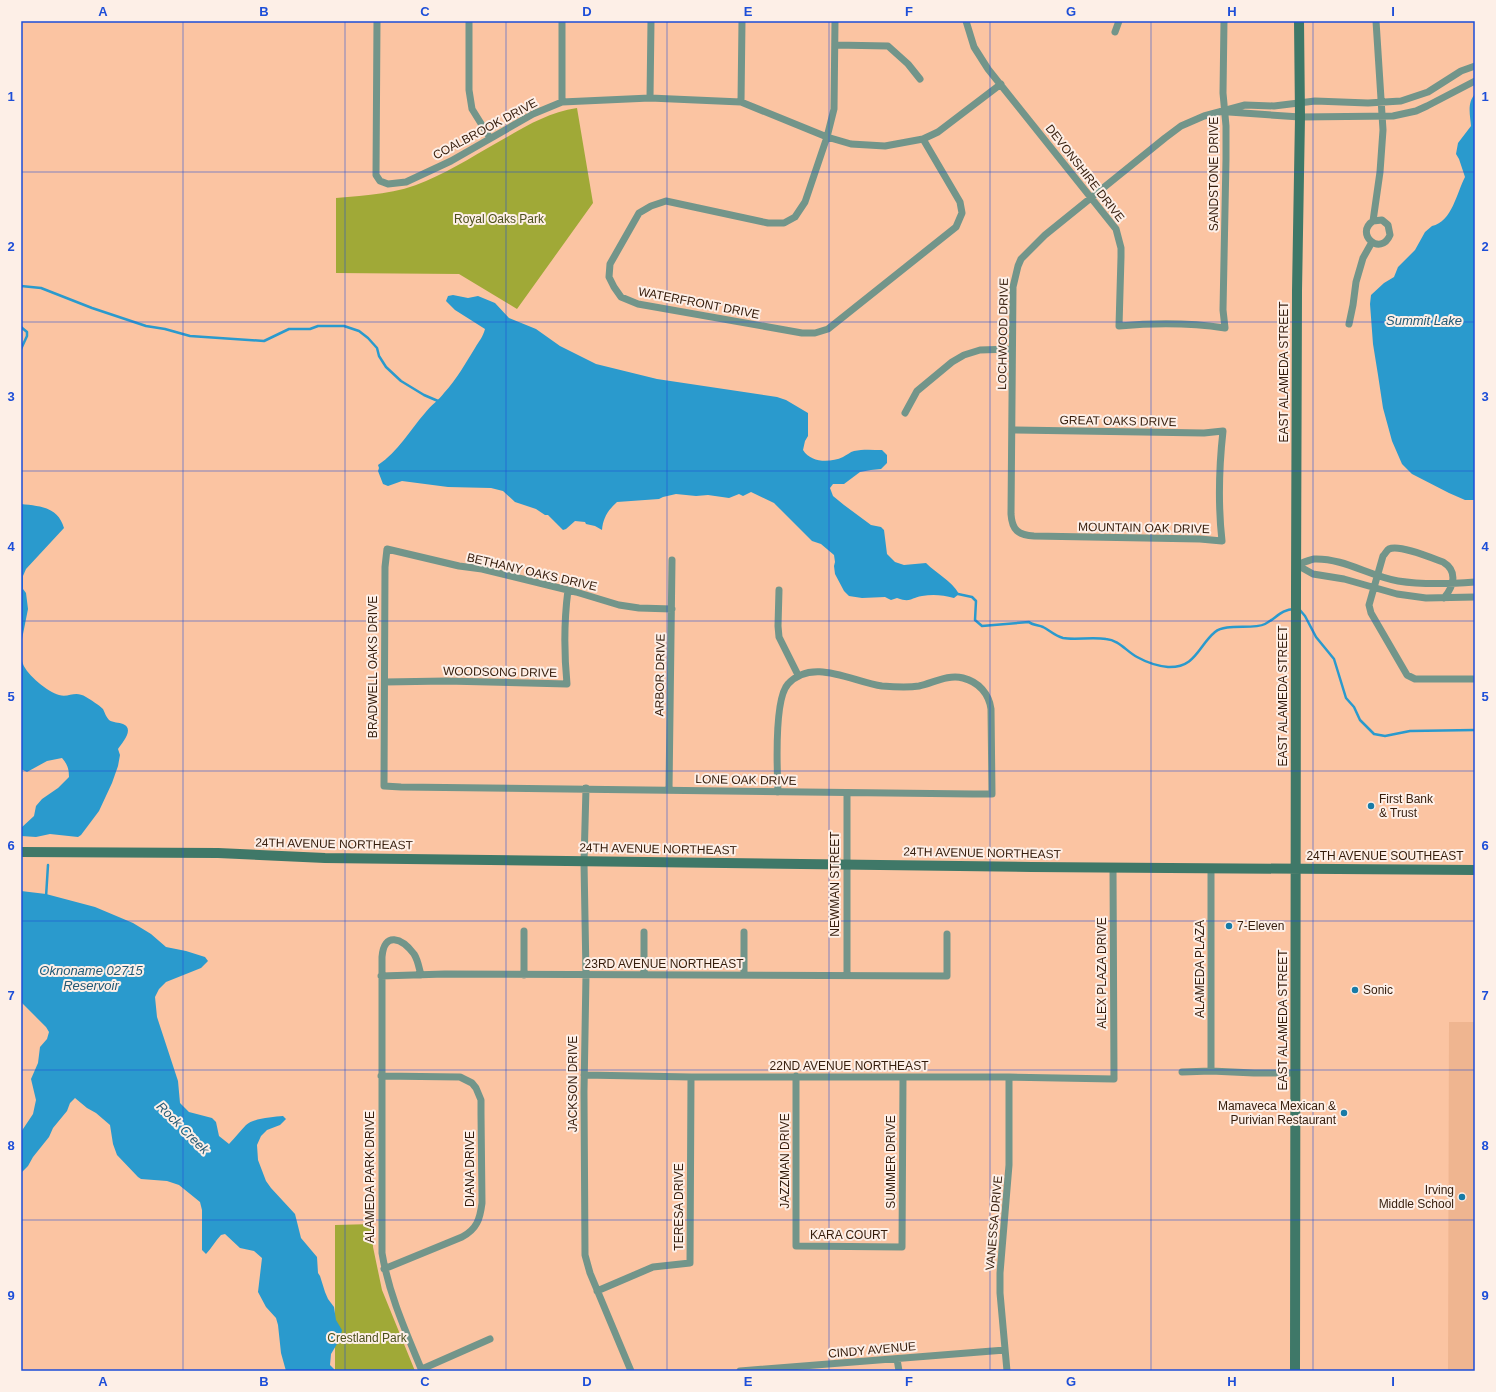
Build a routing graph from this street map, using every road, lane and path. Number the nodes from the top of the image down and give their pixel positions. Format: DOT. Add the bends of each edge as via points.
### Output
graph roads {
  1 [pos="377,21"];
  2 [pos="469,21"];
  3 [pos="562,21"];
  4 [pos="652,21"];
  5 [pos="742,21"];
  6 [pos="834,21"];
  7 [pos="966,21"];
  8 [pos="1119,21"];
  9 [pos="1224,21"];
  10 [pos="1299,21"];
  11 [pos="1376,21"];
  12 [pos="1114,32"];
  13 [pos="835,45"];
  14 [pos="1475,66"];
  15 [pos="920,79"];
  16 [pos="1475,81"];
  17 [pos="1001,84"];
  18 [pos="650,98"];
  19 [pos="562,102"];
  20 [pos="741,102"];
  21 [pos="1381,102"];
  22 [pos="1295,103"];
  23 [pos="1225,111"];
  24 [pos="1295,116"];
  25 [pos="1382,116"];
  26 [pos="827,137"];
  27 [pos="490,138"];
  28 [pos="923,139"];
  29 [pos="1092,198"];
  30 [pos="1373,221"];
  31 [pos="1372,242"];
  32 [pos="1349,324"];
  33 [pos="1225,328"];
  34 [pos="1012,349"];
  35 [pos="905,413"];
  36 [pos="1012,430"];
  37 [pos="1223,432"];
  38 [pos="1012,521"];
  39 [pos="387,549"];
  40 [pos="672,560"];
  41 [pos="1296,565"];
  42 [pos="1377,575"];
  43 [pos="1475,582"];
  44 [pos="1453,584"];
  45 [pos="1373,588"];
  46 [pos="568,590"];
  47 [pos="779,590"];
  48 [pos="1475,597"];
  49 [pos="1444,598"];
  50 [pos="672,609"];
  51 [pos="798,675"];
  52 [pos="1475,679"];
  53 [pos="385,682"];
  54 [pos="384,786"];
  55 [pos="586,788"];
  56 [pos="669,790"];
  57 [pos="778,792"];
  58 [pos="847,792"];
  59 [pos="21,852"];
  60 [pos="584,862"];
  61 [pos="846,865"];
  62 [pos="1113,868"];
  63 [pos="1211,868"];
  64 [pos="1295,869"];
  65 [pos="1475,870"];
  66 [pos="524,931"];
  67 [pos="644,932"];
  68 [pos="744,932"];
  69 [pos="947,934"];
  70 [pos="421,975"];
  71 [pos="524,975"];
  72 [pos="586,975"];
  73 [pos="644,975"];
  74 [pos="744,975"];
  75 [pos="847,975"];
  76 [pos="381,976"];
  77 [pos="1211,1071"];
  78 [pos="1182,1072"];
  79 [pos="1296,1073"];
  80 [pos="584,1075"];
  81 [pos="381,1076"];
  82 [pos="796,1076"];
  83 [pos="691,1077"];
  84 [pos="903,1077"];
  85 [pos="1009,1077"];
  86 [pos="1114,1079"];
  87 [pos="796,1246"];
  88 [pos="902,1247"];
  89 [pos="384,1269"];
  90 [pos="597,1291"];
  91 [pos="490,1339"];
  92 [pos="1005,1350"];
  93 [pos="898,1359"];
  94 [pos="789,1369"];
  95 [pos="422,1370"];
  96 [pos="631,1371"];
  97 [pos="740,1371"];
  98 [pos="900,1371"];
  99 [pos="1007,1371"];
  100 [pos="1295,1371"];
  1 -- 27 [label="street, COALBROOK DRIVE" via="376,175 380,181 388,184 406,182"];
  2 -- 27 [label="street" via="469,90 472,109"];
  3 -- 19 [label="street"];
  4 -- 18 [label="street"];
  5 -- 20 [label="street"];
  6 -- 13 [label="street, WATERFRONT DRIVE"];
  7 -- 17 [label="street, DEVONSHIRE DRIVE" via="974,47"];
  8 -- 12 [label="street"];
  9 -- 23 [label="street, SANDSTONE DRIVE"];
  10 -- 22 [label="street, EAST ALAMEDA STREET"];
  11 -- 21 [label="street"];
  13 -- 15 [label="street" via="888,46"];
  13 -- 26 [label="street, WATERFRONT DRIVE" via="834,109"];
  14 -- 21 [label="street, LOCHWOOD DRIVE" via="1428,92 1409,99"];
  16 -- 25 [label="street, LOCHWOOD DRIVE" via="1416,111"];
  17 -- 28 [label="street, COALBROOK DRIVE" via="938,132"];
  17 -- 29 [label="street, DEVONSHIRE DRIVE"];
  18 -- 19 [label="street, COALBROOK DRIVE"];
  18 -- 20 [label="street, COALBROOK DRIVE"];
  19 -- 27 [label="street, COALBROOK DRIVE" via="533,114"];
  20 -- 26 [label="street, COALBROOK DRIVE"];
  21 -- 22 [label="street, LOCHWOOD DRIVE"];
  21 -- 25 [label="street"];
  22 -- 23 [label="street, LOCHWOOD DRIVE" via="1274,106 1245,105"];
  22 -- 24 [label="street, EAST ALAMEDA STREET"];
  23 -- 24 [label="street, LOCHWOOD DRIVE"];
  23 -- 29 [label="street, LOCHWOOD DRIVE" via="1204,116 1181,126"];
  23 -- 33 [label="street, SANDSTONE DRIVE"];
  24 -- 25 [label="street, LOCHWOOD DRIVE"];
  24 -- 41 [label="street, EAST ALAMEDA STREET"];
  25 -- 30 [label="street" via="1380,172"];
  26 -- 28 [label="street, COALBROOK DRIVE" via="851,144 885,146"];
  26 -- 28 [label="street, WATERFRONT DRIVE" via="805,202 795,217 784,223 768,223 666,201 639,213 610,264 609,277 621,297 638,304 802,334 828,329 956,227 962,213 960,202"];
  29 -- 33 [label="street, DEVONSHIRE DRIVE" via="1116,229 1121,248 1118,326 1209,325"];
  29 -- 34 [label="street, LOCHWOOD DRIVE" via="1045,235 1027,252 1018,266 1013,287"];
  30 -- 31 [label="street" via="1366,231 1368,239"];
  30 -- 31 [label="street" via="1386,222 1390,235 1386,242"];
  31 -- 32 [label="street" via="1363,258 1356,282"];
  34 -- 35 [label="street" via="980,350 952,362 917,391"];
  34 -- 36 [label="street, LOCHWOOD DRIVE"];
  36 -- 37 [label="street, GREAT OAKS DRIVE"];
  36 -- 38 [label="street, LOCHWOOD DRIVE"];
  37 -- 38 [label="street, MOUNTAIN OAK DRIVE" via="1220,454 1222,541 1034,536 1018,532"];
  39 -- 46 [label="street, BETHANY OAKS DRIVE"];
  39 -- 53 [label="street, BRADWELL OAKS DRIVE"];
  40 -- 50 [label="street, ARBOR DRIVE"];
  41 -- 42 [label="street" via="1314,559 1333,561"];
  41 -- 45 [label="street" via="1314,574 1344,579"];
  41 -- 64 [label="street, EAST ALAMEDA STREET"];
  42 -- 44 [label="street" via="1398,581"];
  42 -- 44 [label="street" via="1387,550 1398,548 1448,565"];
  42 -- 45 [label="street"];
  43 -- 44 [label="street"];
  44 -- 49 [label="street"];
  45 -- 49 [label="street" via="1408,596"];
  45 -- 52 [label="street" via="1369,605 1371,612 1407,675 1415,679"];
  46 -- 50 [label="street, BETHANY OAKS DRIVE" via="619,605"];
  46 -- 53 [label="street, WOODSONG DRIVE" via="565,637 567,684"];
  47 -- 51 [label="street" via="779,638"];
  48 -- 49 [label="street"];
  50 -- 56 [label="street, ARBOR DRIVE"];
  51 -- 57 [label="street" via="787,685 779,706"];
  51 -- 58 [label="street, LONE OAK DRIVE" via="822,672 882,686 901,687 956,676 977,683 988,698 991,709 992,794"];
  53 -- 54 [label="street, BRADWELL OAKS DRIVE"];
  54 -- 55 [label="street, LONE OAK DRIVE"];
  55 -- 56 [label="street, LONE OAK DRIVE"];
  55 -- 60 [label="street, JACKSON DRIVE"];
  56 -- 57 [label="street, LONE OAK DRIVE"];
  57 -- 58 [label="street, LONE OAK DRIVE"];
  58 -- 61 [label="street, NEWMAN STREET"];
  59 -- 60 [label="street, 24TH AVENUE NORTHEAST" via="218,853 325,858"];
  60 -- 61 [label="street, 24TH AVENUE NORTHEAST"];
  60 -- 72 [label="street, JACKSON DRIVE"];
  61 -- 62 [label="street, 24TH AVENUE NORTHEAST"];
  61 -- 75 [label="street, NEWMAN STREET"];
  62 -- 63 [label="street, 24TH AVENUE NORTHEAST"];
  62 -- 86 [label="street, ALEX PLAZA DRIVE"];
  63 -- 64 [label="street, 24TH AVENUE NORTHEAST"];
  63 -- 77 [label="street, ALAMEDA PLAZA"];
  64 -- 65 [label="street, 24TH AVENUE SOUTHEAST"];
  64 -- 79 [label="street, EAST ALAMEDA STREET"];
  66 -- 71 [label="street"];
  67 -- 73 [label="street"];
  68 -- 74 [label="street"];
  69 -- 75 [label="street, 23RD AVENUE NORTHEAST" via="947,976"];
  70 -- 71 [label="street, 23RD AVENUE NORTHEAST"];
  70 -- 76 [label="street, 23RD AVENUE NORTHEAST"];
  70 -- 76 [label="street, ALAMEDA PARK DRIVE" via="410,948 399,941 390,940 382,948"];
  71 -- 72 [label="street, 23RD AVENUE NORTHEAST"];
  72 -- 73 [label="street, 23RD AVENUE NORTHEAST"];
  72 -- 80 [label="street, JACKSON DRIVE"];
  73 -- 74 [label="street, 23RD AVENUE NORTHEAST"];
  74 -- 75 [label="street, 23RD AVENUE NORTHEAST"];
  76 -- 81 [label="street, ALAMEDA PARK DRIVE"];
  77 -- 78 [label="street"];
  77 -- 79 [label="street"];
  79 -- 100 [label="street, EAST ALAMEDA STREET"];
  80 -- 83 [label="street, 22ND AVENUE NORTHEAST"];
  80 -- 90 [label="street, JACKSON DRIVE" via="584,1245 587,1263"];
  81 -- 89 [label="street, ALAMEDA PARK DRIVE" via="381,1242"];
  81 -- 89 [label="street, DIANA DRIVE" via="460,1077 472,1083 480,1094 481,1107 482,1203 477,1224 462,1237"];
  82 -- 83 [label="street, 22ND AVENUE NORTHEAST"];
  82 -- 84 [label="street, 22ND AVENUE NORTHEAST"];
  82 -- 87 [label="street, JAZZMAN DRIVE"];
  83 -- 90 [label="street, TERESA DRIVE" via="690,1263 653,1267"];
  84 -- 85 [label="street, 22ND AVENUE NORTHEAST"];
  84 -- 88 [label="street, SUMMER DRIVE"];
  85 -- 86 [label="street, 22ND AVENUE NORTHEAST"];
  85 -- 92 [label="street, VANESSA DRIVE" via="1009,1165 1000,1273"];
  87 -- 88 [label="street, KARA COURT"];
  89 -- 95 [label="street, ALAMEDA PARK DRIVE" via="391,1296"];
  90 -- 96 [label="street, JACKSON DRIVE"];
  91 -- 95 [label="street"];
  92 -- 93 [label="street, CINDY AVENUE"];
  92 -- 99 [label="street, VANESSA DRIVE"];
  93 -- 94 [label="street, CINDY AVENUE"];
  93 -- 98 [label="street"];
  94 -- 97 [label="street, CINDY AVENUE"];
}
